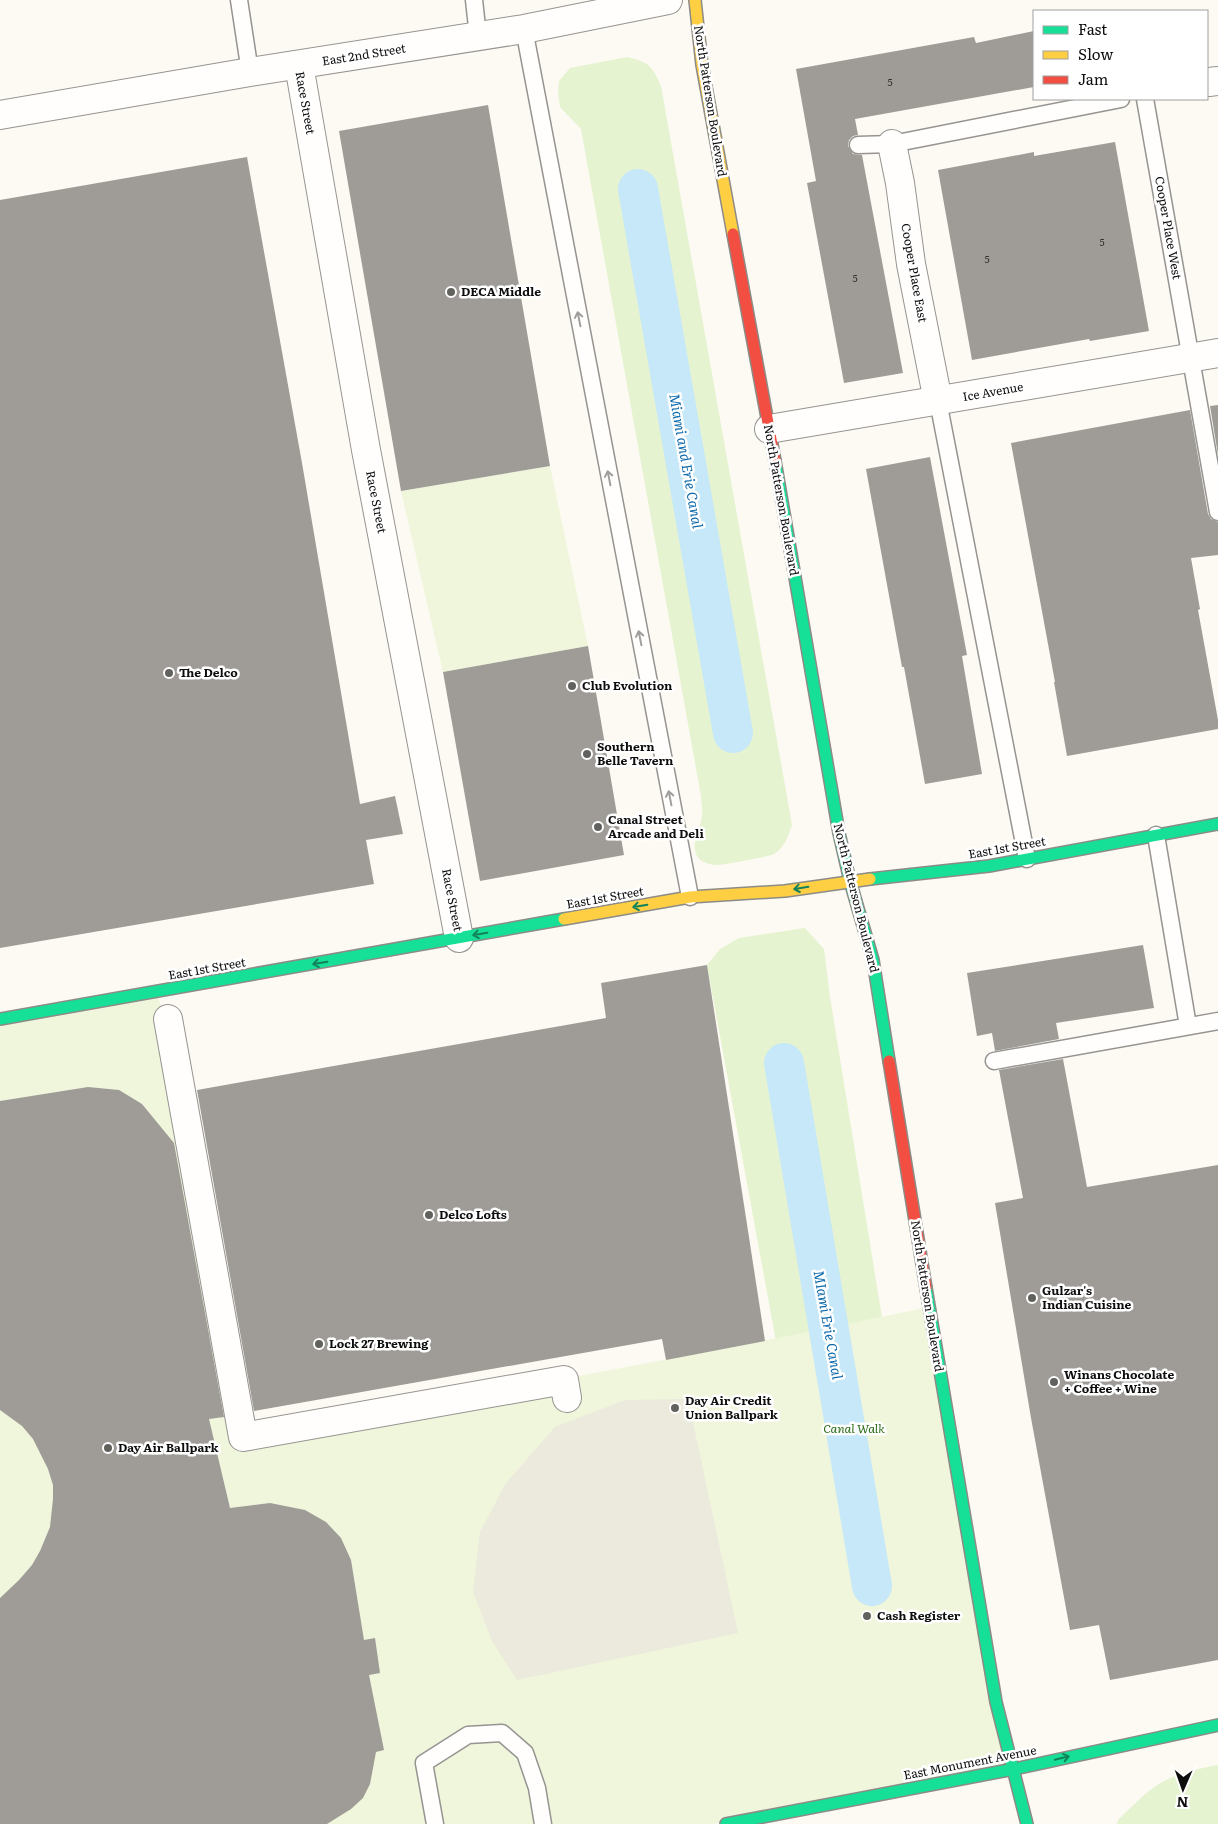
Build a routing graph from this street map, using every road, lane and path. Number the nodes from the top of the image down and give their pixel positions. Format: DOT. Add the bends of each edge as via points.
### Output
graph roads {
  1 [pos="239,0"];
  2 [pos="474,0"];
  3 [pos="668,0"];
  4 [pos="694,0"];
  5 [pos="563,11"];
  6 [pos="524,29"];
  7 [pos="478,36"];
  8 [pos="299,65"];
  9 [pos="250,72"];
  10 [pos="1116,100"];
  11 [pos="1145,100"];
  12 [pos="0,114"];
  13 [pos="892,144"];
  14 [pos="858,145"];
  15 [pos="1218,353"];
  16 [pos="1192,358"];
  17 [pos="938,401"];
  18 [pos="769,429"];
  19 [pos="1218,512"];
  20 [pos="1218,824"];
  21 [pos="1156,835"];
  22 [pos="1027,860"];
  23 [pos="850,881"];
  24 [pos="690,897"];
  25 [pos="459,938"];
  26 [pos="0,1019"];
  27 [pos="168,1019"];
  28 [pos="1218,1021"];
  29 [pos="1188,1026"];
  30 [pos="994,1061"];
  31 [pos="567,1398"];
  32 [pos="1218,1724"];
  33 [pos="1014,1769"];
  34 [pos="787,1818"];
  35 [pos="435,1824"];
  36 [pos="543,1824"];
  37 [pos="726,1824"];
  38 [pos="1028,1824"];
  1 -- 9 [label="lane"];
  2 -- 7 [label="lane"];
  3 -- 5 [label="street, East 2nd Street"];
  4 -- 18 [label="main road, North Patterson Boulevard" via="702,65"];
  5 -- 6 [label="street, East 2nd Street"];
  6 -- 7 [label="street, East 2nd Street"];
  24 -- 6 [label="lane, one-way"];
  7 -- 8 [label="street, East 2nd Street"];
  8 -- 9 [label="street, East 2nd Street"];
  8 -- 25 [label="street, Race Street" via="366,450"];
  9 -- 12 [label="street, East 2nd Street"];
  10 -- 13 [label="lane"];
  11 -- 16 [label="lane, Cooper Place West"];
  13 -- 14 [label="lane"];
  13 -- 17 [label="street, Cooper Place East"];
  15 -- 16 [label="street, Ice Avenue"];
  16 -- 17 [label="street, Ice Avenue"];
  16 -- 19 [label="lane, Cooper Place West"];
  17 -- 18 [label="street, Ice Avenue"];
  17 -- 22 [label="lane"];
  18 -- 23 [label="main road, North Patterson Boulevard"];
  20 -- 21 [label="main road, East 1st Street"];
  21 -- 22 [label="main road, East 1st Street"];
  21 -- 29 [label="lane"];
  22 -- 23 [label="main road, East 1st Street"];
  23 -- 24 [label="main road, East 1st Street, one-way" via="785,891"];
  23 -- 33 [label="main road, North Patterson Boulevard" via="873,960 996,1702"];
  24 -- 25 [label="main road, East 1st Street, one-way"];
  25 -- 26 [label="main road, East 1st Street, one-way"];
  27 -- 31 [label="street" via="243,1437 564,1380"];
  28 -- 29 [label="lane"];
  29 -- 30 [label="lane"];
  33 -- 32 [label="main road, East Monument Avenue, one-way"];
  33 -- 34 [label="main road, East Monument Avenue"];
  33 -- 38 [label="main road, North Patterson Boulevard"];
  34 -- 37 [label="main road, East Monument Avenue"];
  35 -- 36 [label="lane" via="424,1763 468,1735 502,1733 525,1753 537,1788"];
}
